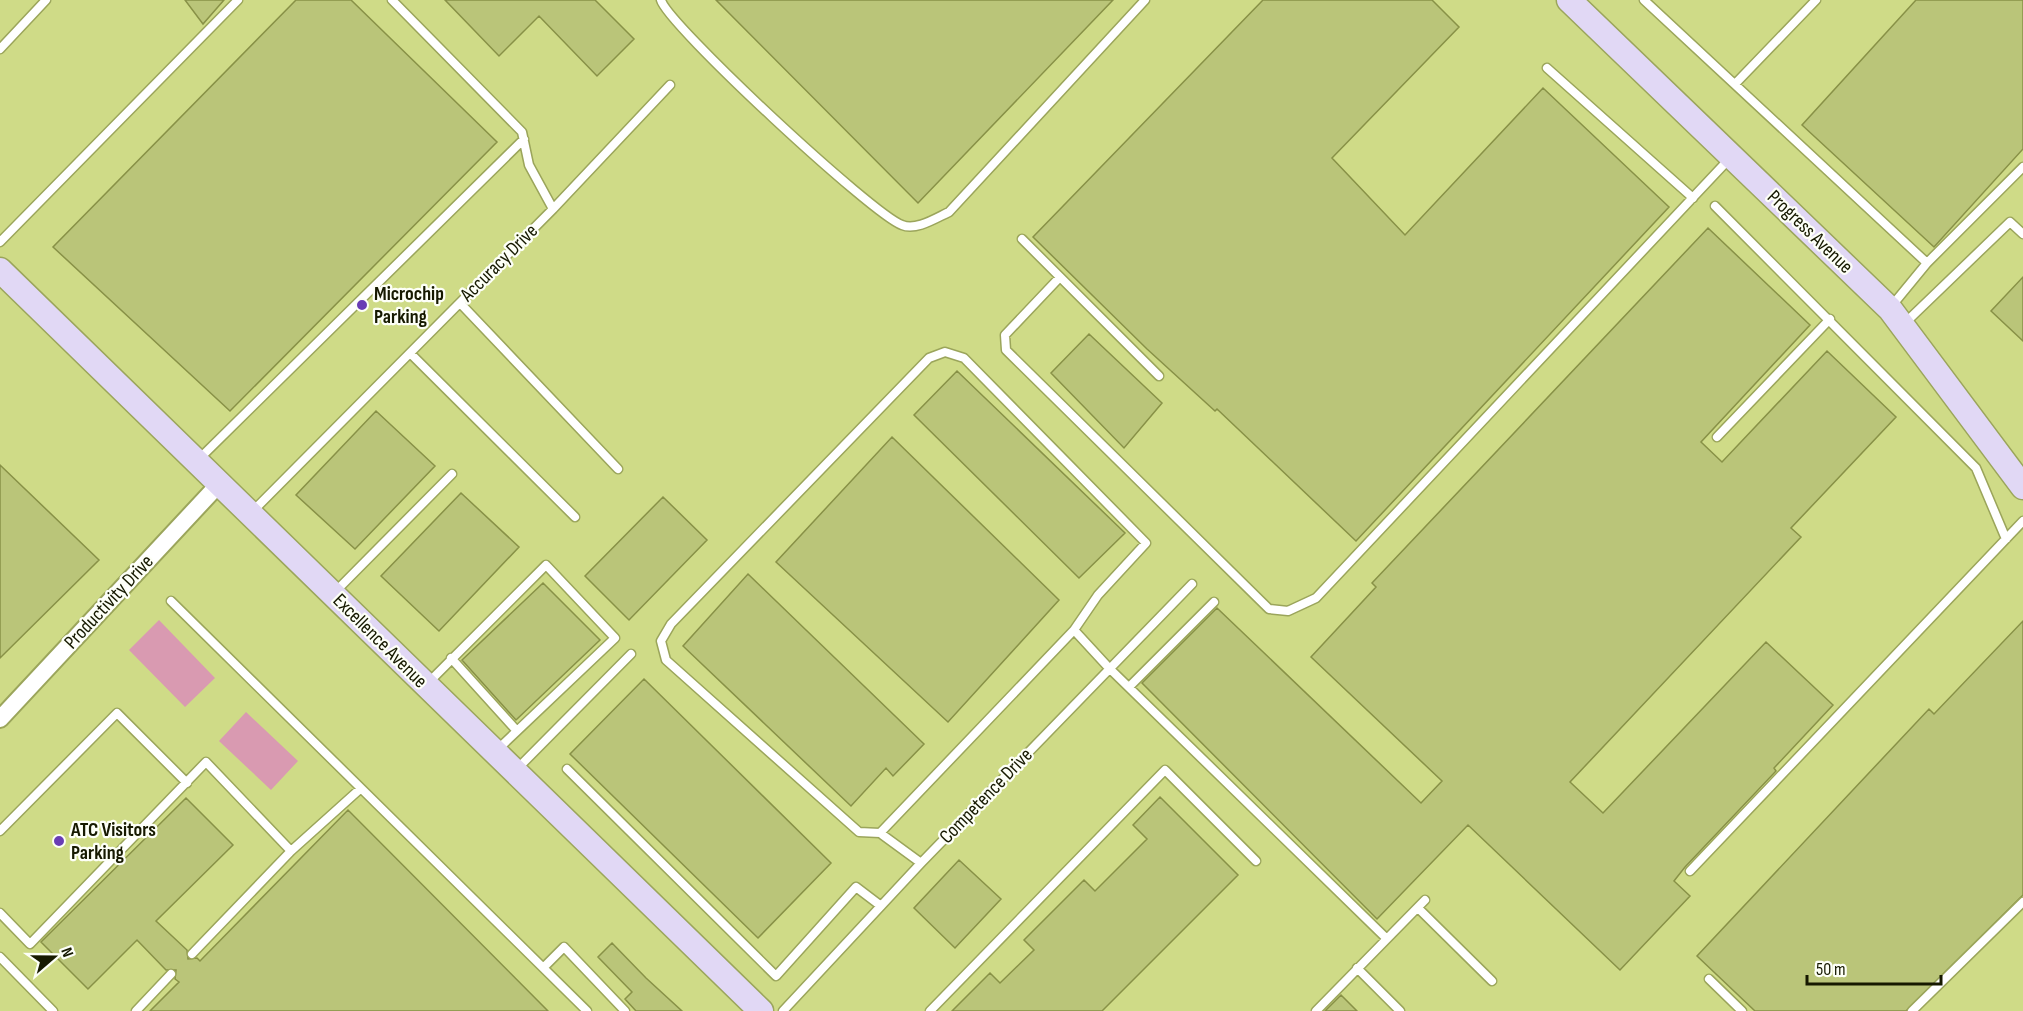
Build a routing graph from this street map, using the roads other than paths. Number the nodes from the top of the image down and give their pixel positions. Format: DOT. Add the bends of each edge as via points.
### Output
graph roads {
  1 [pos="46,0"];
  2 [pos="238,0"];
  3 [pos="392,0"];
  4 [pos="661,0"];
  5 [pos="1144,0"];
  6 [pos="1569,0"];
  7 [pos="1644,0"];
  8 [pos="1816,0"];
  9 [pos="0,49"];
  10 [pos="1547,68"];
  11 [pos="1735,84"];
  12 [pos="670,85"];
  13 [pos="524,140"];
  14 [pos="1731,157"];
  15 [pos="2023,167"];
  16 [pos="1693,198"];
  17 [pos="1715,206"];
  18 [pos="553,209"];
  19 [pos="2023,234"];
  20 [pos="1022,239"];
  21 [pos="0,242"];
  22 [pos="1927,263"];
  23 [pos="0,270"];
  24 [pos="1060,277"];
  25 [pos="460,303"];
  26 [pos="1896,317"];
  27 [pos="1830,319"];
  28 [pos="411,352"];
  29 [pos="1159,376"];
  30 [pos="1717,436"];
  31 [pos="196,461"];
  32 [pos="618,469"];
  33 [pos="452,474"];
  34 [pos="219,484"];
  35 [pos="2023,487"];
  36 [pos="248,515"];
  37 [pos="575,517"];
  38 [pos="2023,521"];
  39 [pos="2006,539"];
  40 [pos="1192,584"];
  41 [pos="334,593"];
  42 [pos="171,601"];
  43 [pos="1214,602"];
  44 [pos="1074,630"];
  45 [pos="632,654"];
  46 [pos="451,658"];
  47 [pos="1109,668"];
  48 [pos="425,686"];
  49 [pos="1129,687"];
  50 [pos="0,719"];
  51 [pos="517,731"];
  52 [pos="496,752"];
  53 [pos="567,769"];
  54 [pos="515,771"];
  55 [pos="187,783"];
  56 [pos="360,789"];
  57 [pos="0,831"];
  58 [pos="880,833"];
  59 [pos="291,851"];
  60 [pos="1256,861"];
  61 [pos="921,863"];
  62 [pos="1690,871"];
  63 [pos="1425,900"];
  64 [pos="2023,902"];
  65 [pos="881,906"];
  66 [pos="1418,908"];
  67 [pos="0,913"];
  68 [pos="1386,938"];
  69 [pos="192,954"];
  70 [pos="0,957"];
  71 [pos="544,967"];
  72 [pos="1357,968"];
  73 [pos="171,974"];
  74 [pos="1708,979"];
  75 [pos="1492,981"];
  76 [pos="53,1011"];
  77 [pos="136,1011"];
  78 [pos="587,1011"];
  79 [pos="625,1011"];
  80 [pos="761,1011"];
  81 [pos="783,1011"];
  82 [pos="930,1011"];
  83 [pos="1316,1011"];
  84 [pos="1400,1011"];
  85 [pos="1742,1011"];
  86 [pos="1912,1011"];
  1 -- 9 [label="lane"];
  2 -- 21 [label="lane"];
  3 -- 13 [label="lane" via="522,132"];
  4 -- 5 [label="lane" via="716,64 871,206 903,226 919,225 949,212"];
  6 -- 14 [label="street, Progress Avenue"];
  7 -- 11 [label="lane"];
  8 -- 11 [label="lane"];
  10 -- 16 [label="lane"];
  11 -- 22 [label="lane"];
  12 -- 18 [label="lane, Accuracy Drive"];
  13 -- 18 [label="lane" via="529,165"];
  13 -- 31 [label="lane"];
  14 -- 16 [label="lane"];
  14 -- 26 [label="street, Progress Avenue"];
  15 -- 22 [label="lane"];
  16 -- 24 [label="lane" via="1316,598 1288,611 1269,609 1006,350 1005,335"];
  17 -- 27 [label="lane"];
  18 -- 25 [label="lane, Accuracy Drive"];
  19 -- 26 [label="lane" via="2010,222"];
  20 -- 24 [label="lane"];
  22 -- 26 [label="lane"];
  23 -- 31 [label="street, Excellence Avenue"];
  24 -- 29 [label="lane"];
  25 -- 28 [label="lane, Accuracy Drive"];
  25 -- 32 [label="lane"];
  26 -- 35 [label="street, Progress Avenue"];
  27 -- 30 [label="lane"];
  27 -- 39 [label="lane" via="1976,468"];
  28 -- 36 [label="lane, Accuracy Drive"];
  28 -- 37 [label="lane"];
  31 -- 34 [label="street, Excellence Avenue"];
  33 -- 41 [label="lane"];
  34 -- 36 [label="street, Excellence Avenue"];
  34 -- 50 [label="street, Productivity Drive"];
  36 -- 41 [label="street, Excellence Avenue"];
  38 -- 39 [label="lane"];
  39 -- 62 [label="lane"];
  40 -- 47 [label="lane, Competence Drive"];
  41 -- 48 [label="street, Excellence Avenue"];
  42 -- 56 [label="lane"];
  43 -- 49 [label="lane"];
  44 -- 47 [label="lane"];
  44 -- 58 [label="lane"];
  44 -- 58 [label="lane" via="1098,595 1146,543 964,358 945,352 929,358 671,624 661,641 666,660 827,805 859,832"];
  45 -- 54 [label="lane"];
  46 -- 48 [label="lane"];
  46 -- 51 [label="lane"];
  46 -- 51 [label="lane" via="546,565 615,638"];
  47 -- 49 [label="lane"];
  47 -- 61 [label="lane, Competence Drive"];
  48 -- 52 [label="street, Excellence Avenue"];
  49 -- 68 [label="lane"];
  51 -- 52 [label="lane"];
  52 -- 54 [label="street, Excellence Avenue"];
  53 -- 65 [label="lane" via="776,976 856,887"];
  54 -- 80 [label="street, Excellence Avenue"];
  55 -- 57 [label="lane" via="117,713"];
  55 -- 59 [label="lane" via="206,762"];
  55 -- 67 [label="lane" via="30,944"];
  56 -- 59 [label="lane"];
  56 -- 71 [label="lane"];
  58 -- 61 [label="lane"];
  59 -- 69 [label="lane"];
  60 -- 82 [label="lane" via="1164,771"];
  61 -- 65 [label="lane, Competence Drive"];
  63 -- 66 [label="lane"];
  64 -- 86 [label="lane"];
  65 -- 81 [label="lane, Competence Drive"];
  66 -- 68 [label="lane"];
  66 -- 75 [label="lane"];
  68 -- 72 [label="lane"];
  70 -- 76 [label="lane"];
  71 -- 78 [label="lane"];
  71 -- 79 [label="lane" via="564,947"];
  72 -- 83 [label="lane"];
  72 -- 84 [label="lane"];
  73 -- 77 [label="lane"];
  74 -- 85 [label="lane"];
}
